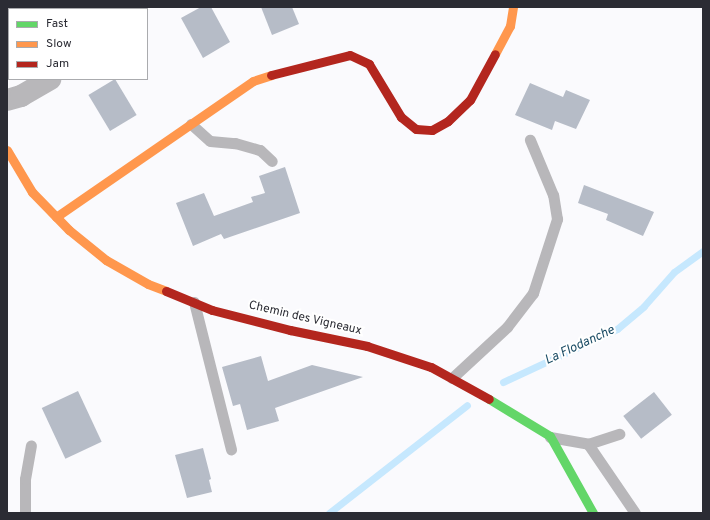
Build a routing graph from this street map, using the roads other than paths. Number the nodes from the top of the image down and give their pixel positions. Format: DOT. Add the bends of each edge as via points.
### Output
graph roads {
  1 [pos="513,7"];
  2 [pos="49,80"];
  3 [pos="7,100"];
  4 [pos="191,124"];
  5 [pos="530,140"];
  6 [pos="7,150"];
  7 [pos="272,161"];
  8 [pos="56,217"];
  9 [pos="194,302"];
  10 [pos="452,378"];
  11 [pos="619,434"];
  12 [pos="550,436"];
  13 [pos="588,444"];
  14 [pos="31,446"];
  15 [pos="231,448"];
  16 [pos="25,513"];
  17 [pos="593,513"];
  18 [pos="635,513"];
  1 -- 4 [label="street" via="510,26 470,100 448,121 432,130 416,129 401,117 370,64 350,55 253,81"];
  2 -- 3 [label="street" via="21,96"];
  4 -- 7 [label="lane" via="210,141 235,143 260,150"];
  4 -- 8 [label="street"];
  5 -- 10 [label="lane" via="552,195 557,219 533,293 507,327"];
  6 -- 8 [label="street, Chemin des Vigneaux" via="32,192"];
  8 -- 9 [label="street, Chemin des Vigneaux" via="106,260 148,284"];
  9 -- 10 [label="street, Chemin des Vigneaux" via="212,310 290,330 367,346 432,367"];
  9 -- 15 [label="lane"];
  10 -- 12 [label="street, Chemin des Vigneaux"];
  11 -- 13 [label="lane"];
  12 -- 13 [label="lane"];
  12 -- 17 [label="street"];
  13 -- 18 [label="lane"];
  14 -- 16 [label="lane" via="25,479"];
}
